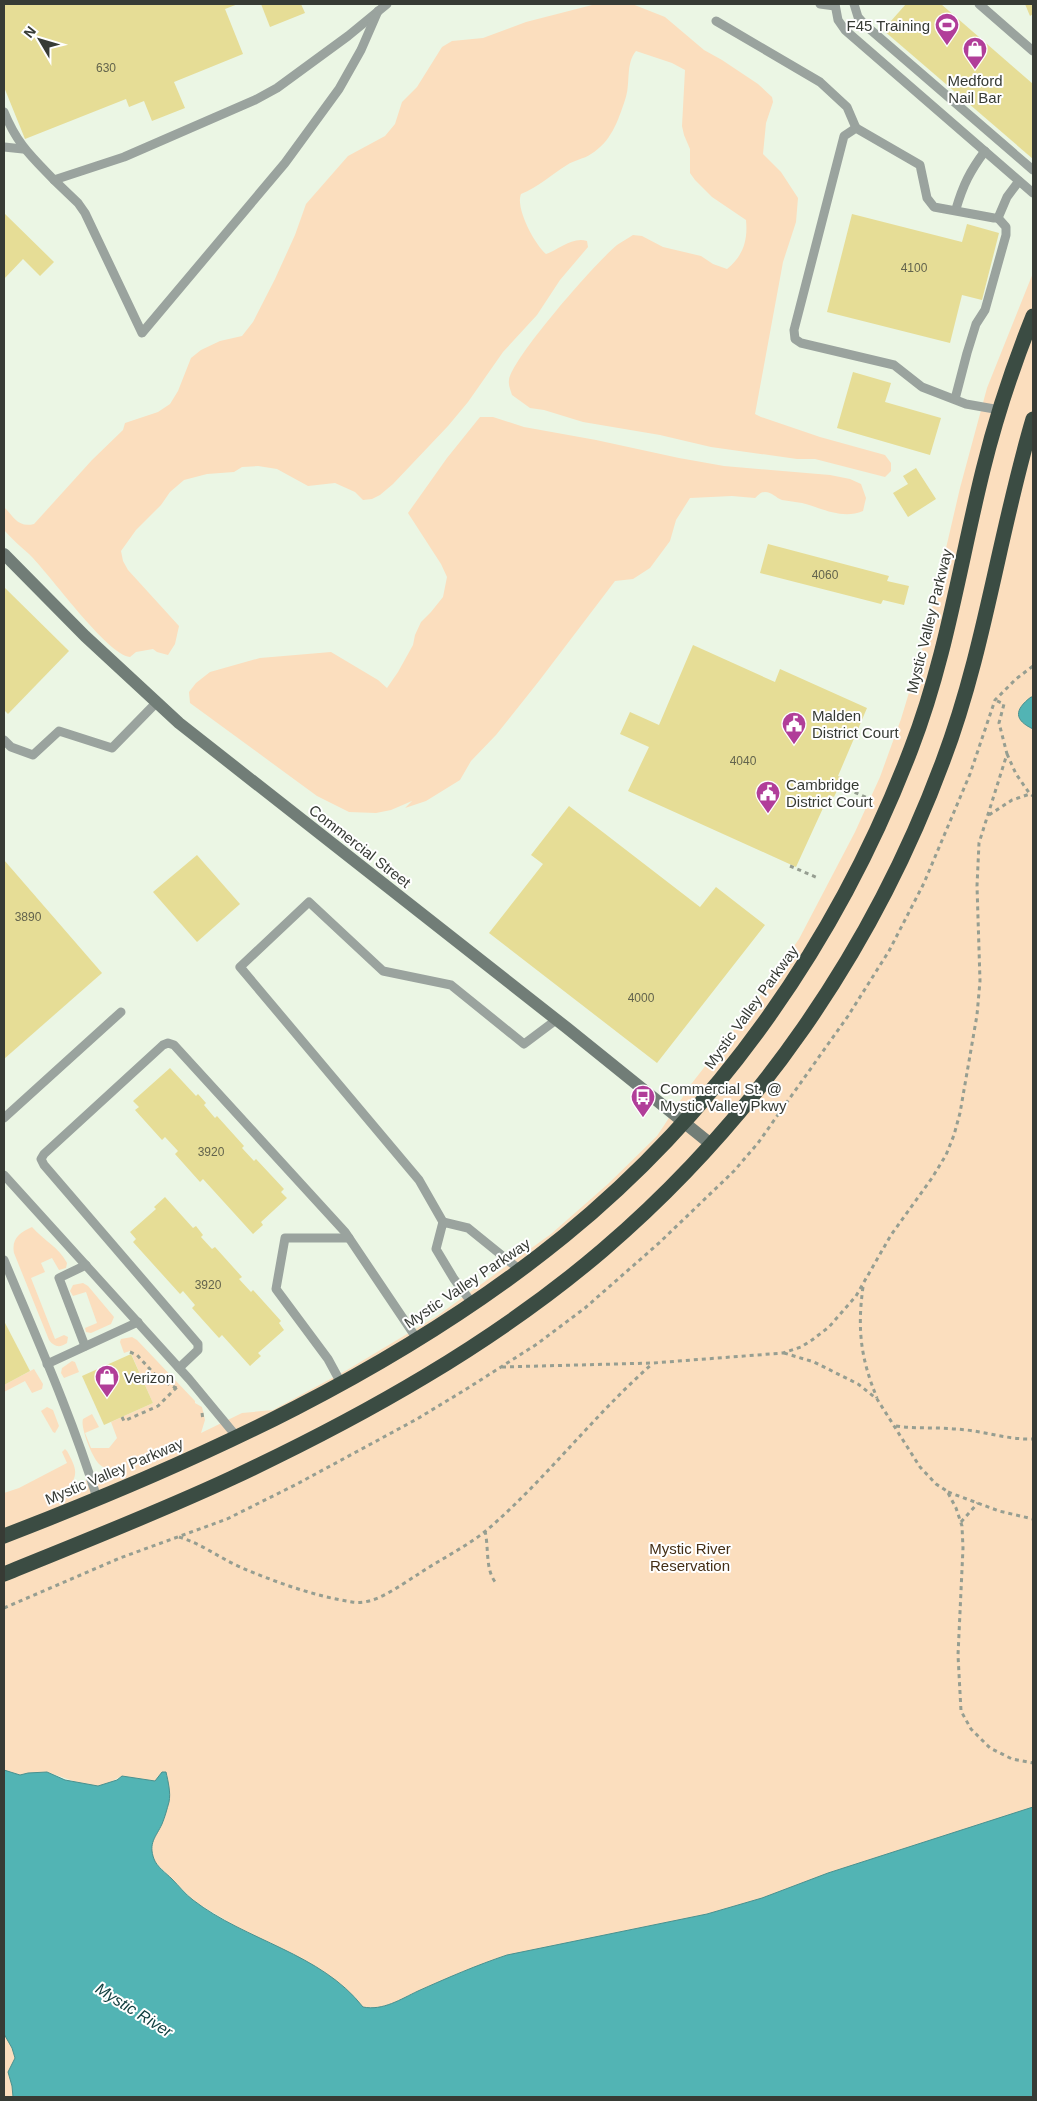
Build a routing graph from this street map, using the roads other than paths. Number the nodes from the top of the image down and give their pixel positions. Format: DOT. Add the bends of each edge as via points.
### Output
graph roads {
  1 [pos="387,4"];
  2 [pos="820,4"];
  3 [pos="854,4"];
  4 [pos="979,4"];
  5 [pos="835,5"];
  6 [pos="378,11"];
  7 [pos="716,21"];
  8 [pos="1033,51"];
  9 [pos="4,112"];
  10 [pos="856,128"];
  11 [pos="4,147"];
  12 [pos="23,149"];
  13 [pos="985,151"];
  14 [pos="1033,170"];
  15 [pos="54,180"];
  16 [pos="1019,181"];
  17 [pos="1033,192"];
  18 [pos="956,210"];
  19 [pos="998,218"];
  20 [pos="1033,316"];
  21 [pos="955,399"];
  22 [pos="1000,410"];
  23 [pos="1033,419"];
  24 [pos="4,554"];
  25 [pos="156,703"];
  26 [pos="4,740"];
  27 [pos="121,1012"];
  28 [pos="556,1020"];
  29 [pos="4,1118"];
  30 [pos="684,1123"];
  31 [pos="712,1145"];
  32 [pos="4,1175"];
  33 [pos="443,1222"];
  34 [pos="349,1238"];
  35 [pos="4,1260"];
  36 [pos="86,1265"];
  37 [pos="520,1270"];
  38 [pos="472,1303"];
  39 [pos="138,1322"];
  40 [pos="417,1339"];
  41 [pos="85,1346"];
  42 [pos="47,1364"];
  43 [pos="179,1368"];
  44 [pos="341,1383"];
  45 [pos="237,1437"];
  46 [pos="97,1498"];
  47 [pos="5,1535"];
  48 [pos="4,1574"];
  1 -- 6 [label="lane"];
  2 -- 5 [label="lane"];
  3 -- 14 [label="lane" via="865,25"];
  4 -- 8 [label="lane"];
  5 -- 13 [label="lane" via="838,20 845,30"];
  6 -- 15 [label="lane" via="277,88 255,100 124,157"];
  6 -- 15 [label="lane" via="340,89 284,163 142,333 85,213"];
  7 -- 10 [label="lane" via="820,82 847,107"];
  9 -- 12 [label="lane"];
  10 -- 18 [label="lane" via="920,165 927,198 934,206"];
  10 -- 21 [label="lane" via="844,136 794,330 795,339 801,344 894,366 922,387"];
  11 -- 12 [label="lane"];
  12 -- 15 [label="lane"];
  13 -- 16 [label="lane"];
  13 -- 18 [label="lane" via="963,185"];
  16 -- 17 [label="lane"];
  16 -- 19 [label="lane" via="1007,197"];
  18 -- 19 [label="lane"];
  19 -- 21 [label="lane" via="1006,227 1006,235"];
  20 -- 22 [label="highway, Mystic Valley Parkway"];
  21 -- 22 [label="lane"];
  22 -- 30 [label="highway, Mystic Valley Parkway" via="938,666 912,746 880,826 804,965 740,1056"];
  23 -- 31 [label="highway" via="971,678 944,760 918,823 886,892 842,970 776,1066"];
  24 -- 25 [label="street, Commercial Street"];
  25 -- 26 [label="lane" via="112,748 59,731 33,755 11,747"];
  25 -- 28 [label="street, Commercial Street"];
  27 -- 29 [label="lane"];
  28 -- 30 [label="street, Commercial Street"];
  28 -- 33 [label="lane" via="524,1044 451,985 383,971 309,902 240,967 419,1180"];
  30 -- 31 [label="street, Commercial Street"];
  30 -- 37 [label="highway, Mystic Valley Parkway" via="588,1216"];
  31 -- 48 [label="highway" via="600,1253 509,1320 419,1378 336,1426 231,1479"];
  32 -- 36 [label="lane"];
  33 -- 37 [label="lane" via="468,1228"];
  33 -- 38 [label="lane" via="436,1249"];
  34 -- 40 [label="lane"];
  34 -- 43 [label="lane" via="174,1045 164,1045 41,1160 198,1344 198,1350"];
  34 -- 44 [label="lane" via="285,1238 276,1288 328,1359"];
  35 -- 42 [label="lane"];
  36 -- 39 [label="lane"];
  36 -- 41 [label="lane" via="59,1278"];
  37 -- 38 [label="highway, Mystic Valley Parkway"];
  38 -- 40 [label="highway, Mystic Valley Parkway"];
  39 -- 41 [label="lane"];
  39 -- 43 [label="lane"];
  40 -- 44 [label="highway, Mystic Valley Parkway"];
  41 -- 42 [label="lane"];
  42 -- 46 [label="lane"];
  43 -- 45 [label="lane"];
  44 -- 45 [label="highway, Mystic Valley Parkway"];
  45 -- 46 [label="highway, Mystic Valley Parkway"];
  46 -- 47 [label="highway, Mystic Valley Parkway"];
}
